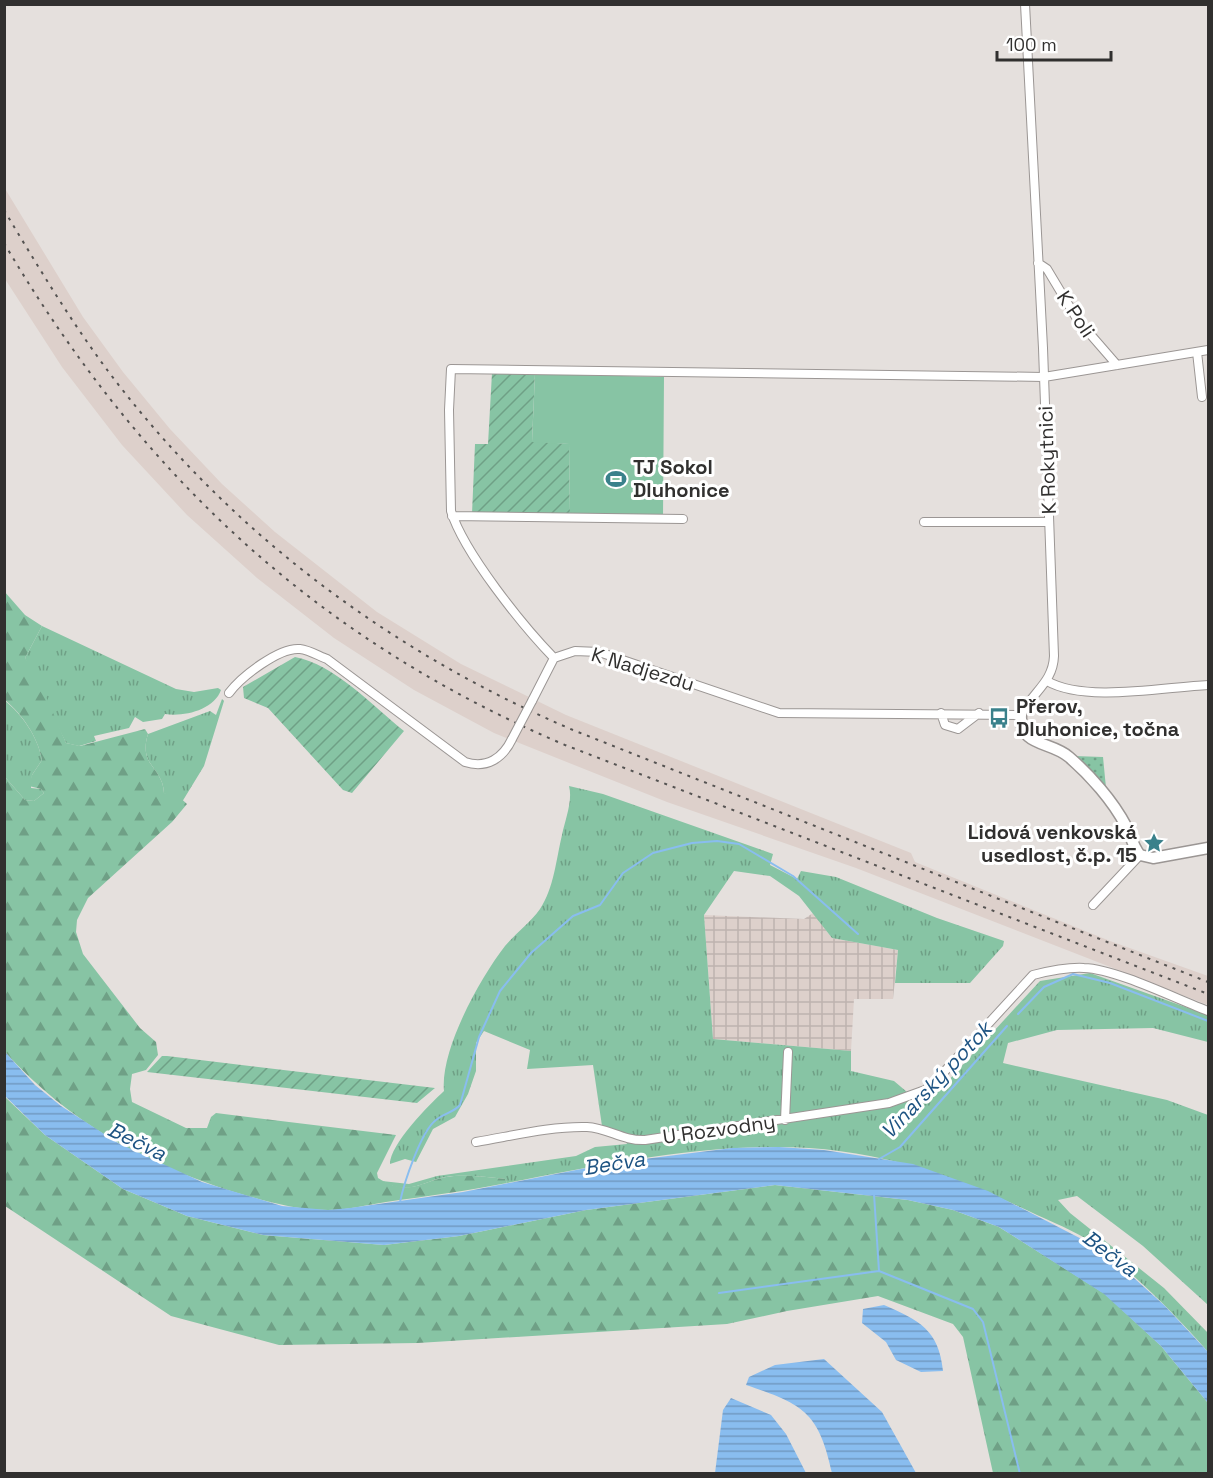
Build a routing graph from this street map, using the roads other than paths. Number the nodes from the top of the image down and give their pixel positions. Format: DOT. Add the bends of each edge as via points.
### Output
graph roads {
  1 [pos="1025,4"];
  2 [pos="1038,263"];
  3 [pos="1209,350"];
  4 [pos="1197,352"];
  5 [pos="1118,364"];
  6 [pos="1044,376"];
  7 [pos="1202,397"];
  8 [pos="452,516"];
  9 [pos="683,519"];
  10 [pos="924,522"];
  11 [pos="1049,522"];
  12 [pos="554,658"];
  13 [pos="1047,681"];
  14 [pos="1209,685"];
  15 [pos="229,693"];
  16 [pos="941,713"];
  17 [pos="979,713"];
  18 [pos="1021,714"];
  19 [pos="1209,848"];
  20 [pos="1140,855"];
  21 [pos="1093,905"];
  22 [pos="1209,1011"];
  23 [pos="788,1052"];
  24 [pos="785,1120"];
  25 [pos="477,1142"];
  1 -- 2 [label="street, K Rokytnici"];
  2 -- 5 [label="street, K Poli" via="1047,269 1084,329"];
  2 -- 6 [label="street, K Rokytnici"];
  3 -- 4 [label="street, K Poli"];
  4 -- 5 [label="street, K Poli"];
  4 -- 7 [label="street"];
  5 -- 6 [label="street, K Poli"];
  6 -- 8 [label="street, K Poli" via="451,369"];
  6 -- 11 [label="street, K Rokytnici"];
  8 -- 9 [label="street"];
  8 -- 12 [label="street" via="469,549"];
  10 -- 11 [label="street"];
  11 -- 13 [label="street, K Rokytnici" via="1054,656"];
  12 -- 15 [label="street, bridge" via="505,752 494,760 477,764 465,762 327,659 301,649 283,651 236,683"];
  12 -- 16 [label="street, K Nadjezdu" via="575,651 599,652 779,713"];
  13 -- 14 [label="street" via="1068,690 1094,692"];
  13 -- 18 [label="street, K Rokytnici"];
  16 -- 17 [label="street, K Nadjezdu"];
  16 -- 17 [label="street" via="945,725 958,729"];
  17 -- 18 [label="street, K Nadjezdu"];
  18 -- 20 [label="street" via="1031,740 1064,753 1092,780 1125,825"];
  19 -- 20 [label="street" via="1154,858"];
  20 -- 21 [label="street"];
  22 -- 24 [label="street, U Rozvodny" via="1108,972 1084,968 1033,975 949,1070 925,1090 889,1103"];
  23 -- 24 [label="street, U Rozvodny"];
  24 -- 25 [label="street, U Rozvodny" via="645,1140 629,1140 598,1128 578,1127"];
}
